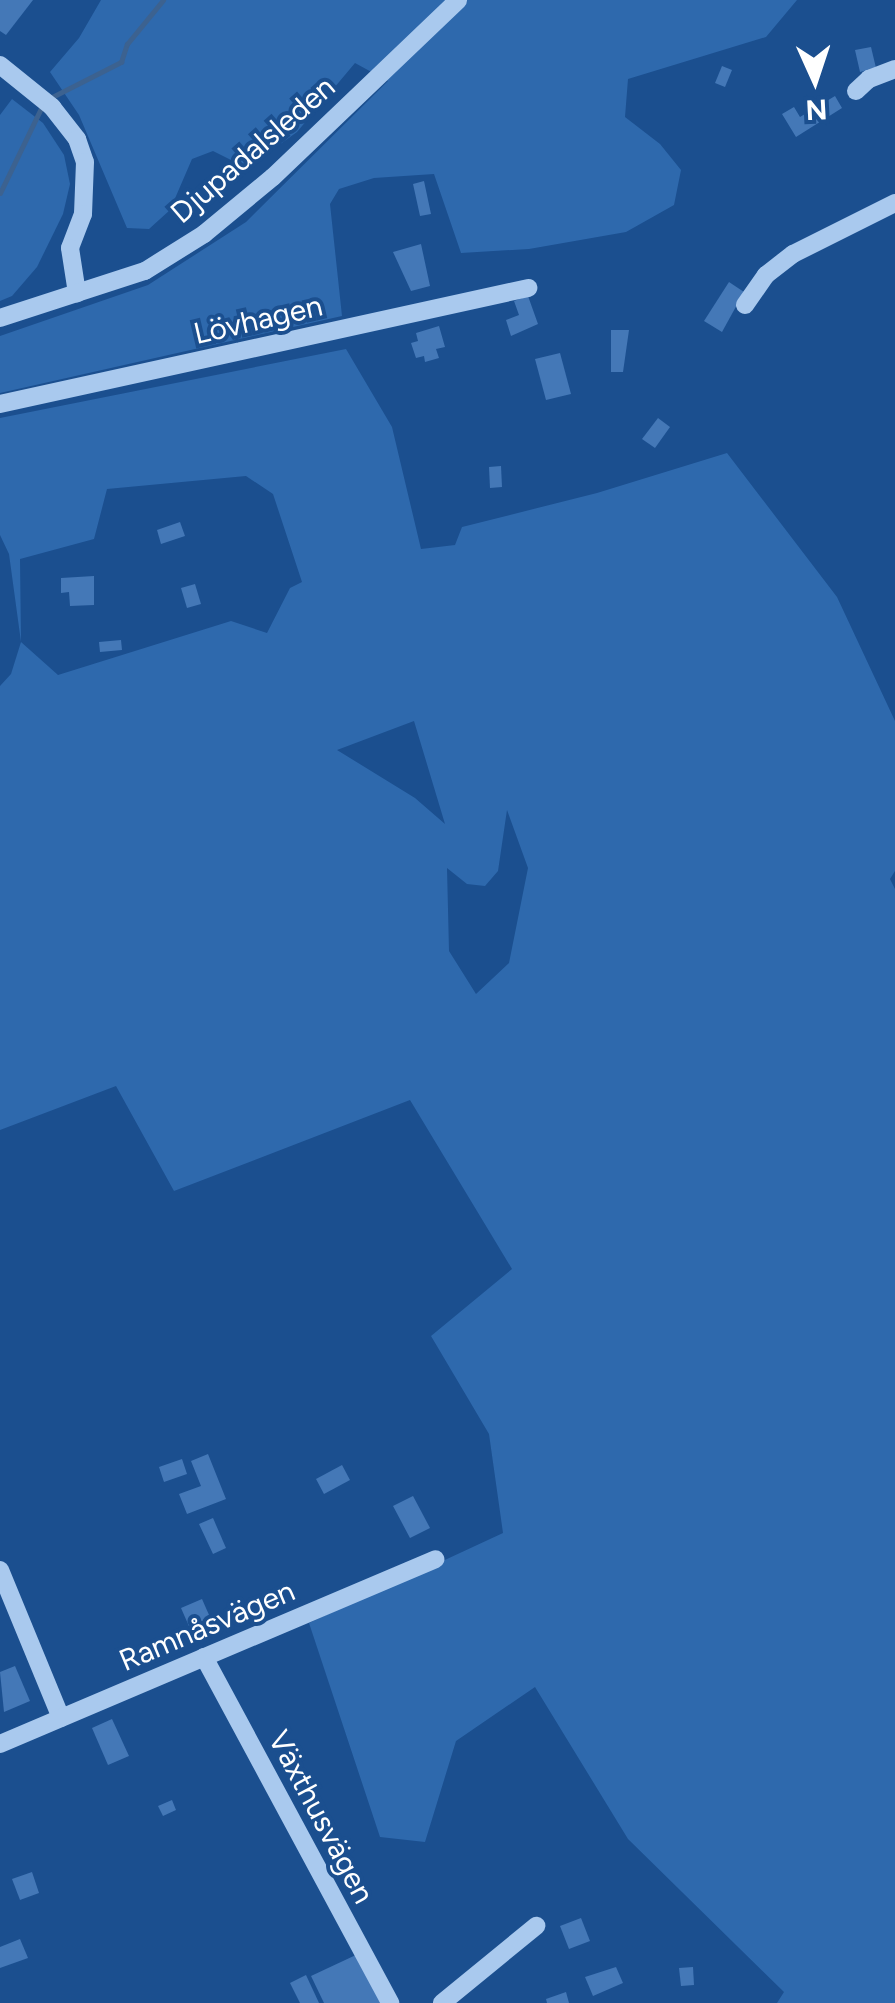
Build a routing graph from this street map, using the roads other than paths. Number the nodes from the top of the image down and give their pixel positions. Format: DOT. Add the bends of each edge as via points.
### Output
graph roads {
  1 [pos="458,0"];
  2 [pos="0,65"];
  3 [pos="895,68"];
  4 [pos="856,91"];
  5 [pos="895,203"];
  6 [pos="528,288"];
  7 [pos="77,293"];
  8 [pos="745,305"];
  9 [pos="0,318"];
  10 [pos="0,404"];
  11 [pos="435,1558"];
  12 [pos="0,1570"];
  13 [pos="204,1658"];
  14 [pos="60,1718"];
  15 [pos="0,1744"];
  16 [pos="536,1926"];
  17 [pos="390,2003"];
  18 [pos="442,2003"];
  1 -- 7 [label="street, Djupadalsleden" via="204,234 145,270"];
  2 -- 7 [label="street" via="77,138 86,162 83,214 70,248"];
  3 -- 4 [label="street"];
  5 -- 8 [label="street" via="792,254"];
  6 -- 10 [label="street, Lövhagen"];
  7 -- 9 [label="street, Djupadalsleden"];
  11 -- 13 [label="street, Ramnåsvägen"];
  12 -- 14 [label="street"];
  13 -- 14 [label="street, Ramnåsvägen"];
  13 -- 17 [label="street, Växthusvägen"];
  14 -- 15 [label="street, Ramnåsvägen"];
  16 -- 18 [label="street"];
}
